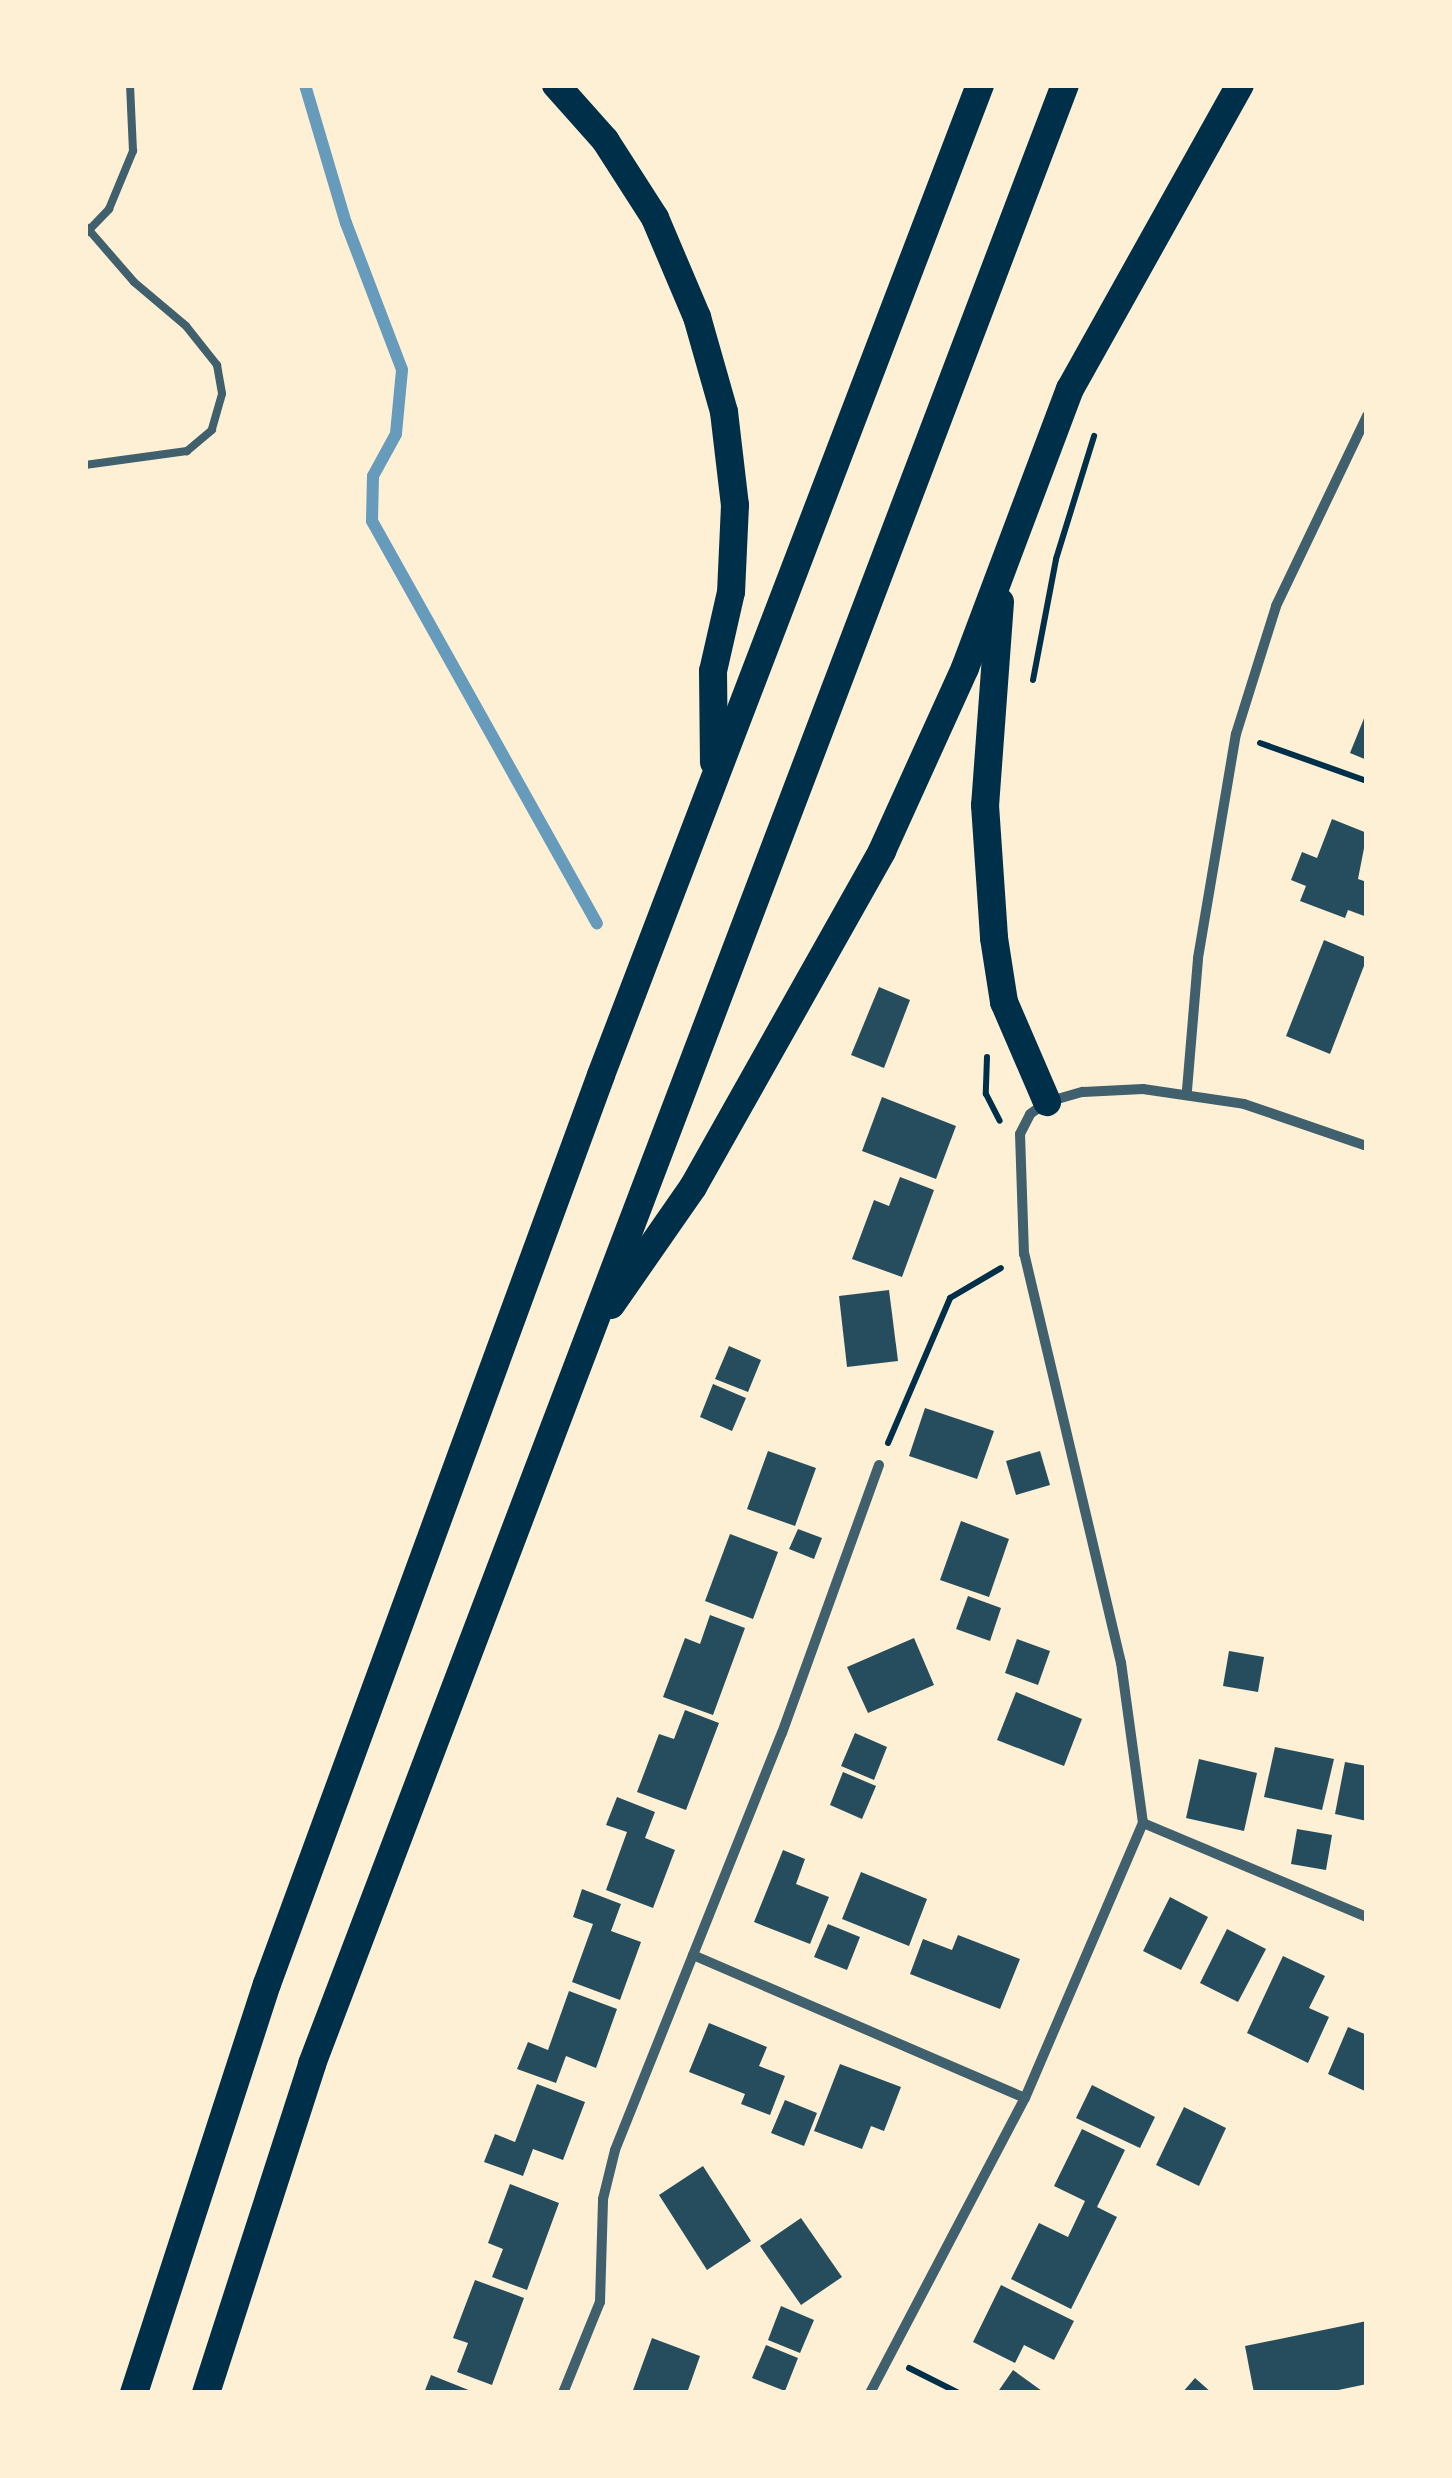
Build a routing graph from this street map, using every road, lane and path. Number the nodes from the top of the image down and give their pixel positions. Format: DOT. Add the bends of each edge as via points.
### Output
graph roads {
  1 [pos="130,85"];
  2 [pos="556,85"];
  3 [pos="980,85"];
  4 [pos="1066,85"];
  5 [pos="1240,85"];
  6 [pos="86,230"];
  7 [pos="1367,416"];
  8 [pos="1099,419"];
  9 [pos="85,465"];
  10 [pos="1002,571"];
  11 [pos="1030,694"];
  12 [pos="1236,734"];
  13 [pos="714,779"];
  14 [pos="1367,781"];
  15 [pos="987,1054"];
  16 [pos="1187,1090"];
  17 [pos="1048,1102"];
  18 [pos="1367,1146"];
  19 [pos="1016,1156"];
  20 [pos="1024,1254"];
  21 [pos="588,1339"];
  22 [pos="878,1465"];
  23 [pos="1143,1823"];
  24 [pos="1367,1917"];
  25 [pos="694,1954"];
  26 [pos="1025,2098"];
  27 [pos="890,2358"];
  28 [pos="134,2393"];
  29 [pos="206,2393"];
  30 [pos="562,2393"];
  31 [pos="870,2393"];
  32 [pos="959,2393"];
  1 -- 6 [label="lane" via="132,150 109,209"];
  2 -- 13 [label="highway" via="605,140 655,218 697,318 724,412 735,505 730,592 714,671"];
  3 -- 13 [label="highway" via="848,444"];
  4 -- 21 [label="highway"];
  5 -- 10 [label="highway" via="1102,324"];
  6 -- 9 [label="lane" via="218,366 222,394 212,430 187,451"];
  7 -- 12 [label="street" via="1276,606"];
  8 -- 11 [label="path" via="1056,559"];
  10 -- 17 [label="highway" via="986,805 994,938 1004,1002"];
  10 -- 21 [label="highway" via="882,850 693,1187"];
  12 -- 14 [label="path"];
  12 -- 16 [label="street" via="1198,958"];
  13 -- 28 [label="highway" via="266,1984"];
  15 -- 19 [label="path" via="986,1094"];
  16 -- 17 [label="street" via="1083,1092"];
  16 -- 18 [label="street" via="1308,1122"];
  17 -- 19 [label="street" via="1030,1114"];
  19 -- 20 [label="street"];
  20 -- 22 [label="path" via="950,1298"];
  20 -- 23 [label="street" via="1120,1663"];
  21 -- 29 [label="highway" via="312,2064"];
  22 -- 25 [label="street"];
  23 -- 24 [label="street"];
  23 -- 26 [label="street"];
  25 -- 26 [label="street"];
  25 -- 30 [label="street" via="615,2150 603,2199 600,2302"];
  26 -- 27 [label="street"];
  27 -- 31 [label="street"];
  27 -- 32 [label="path"];
}
